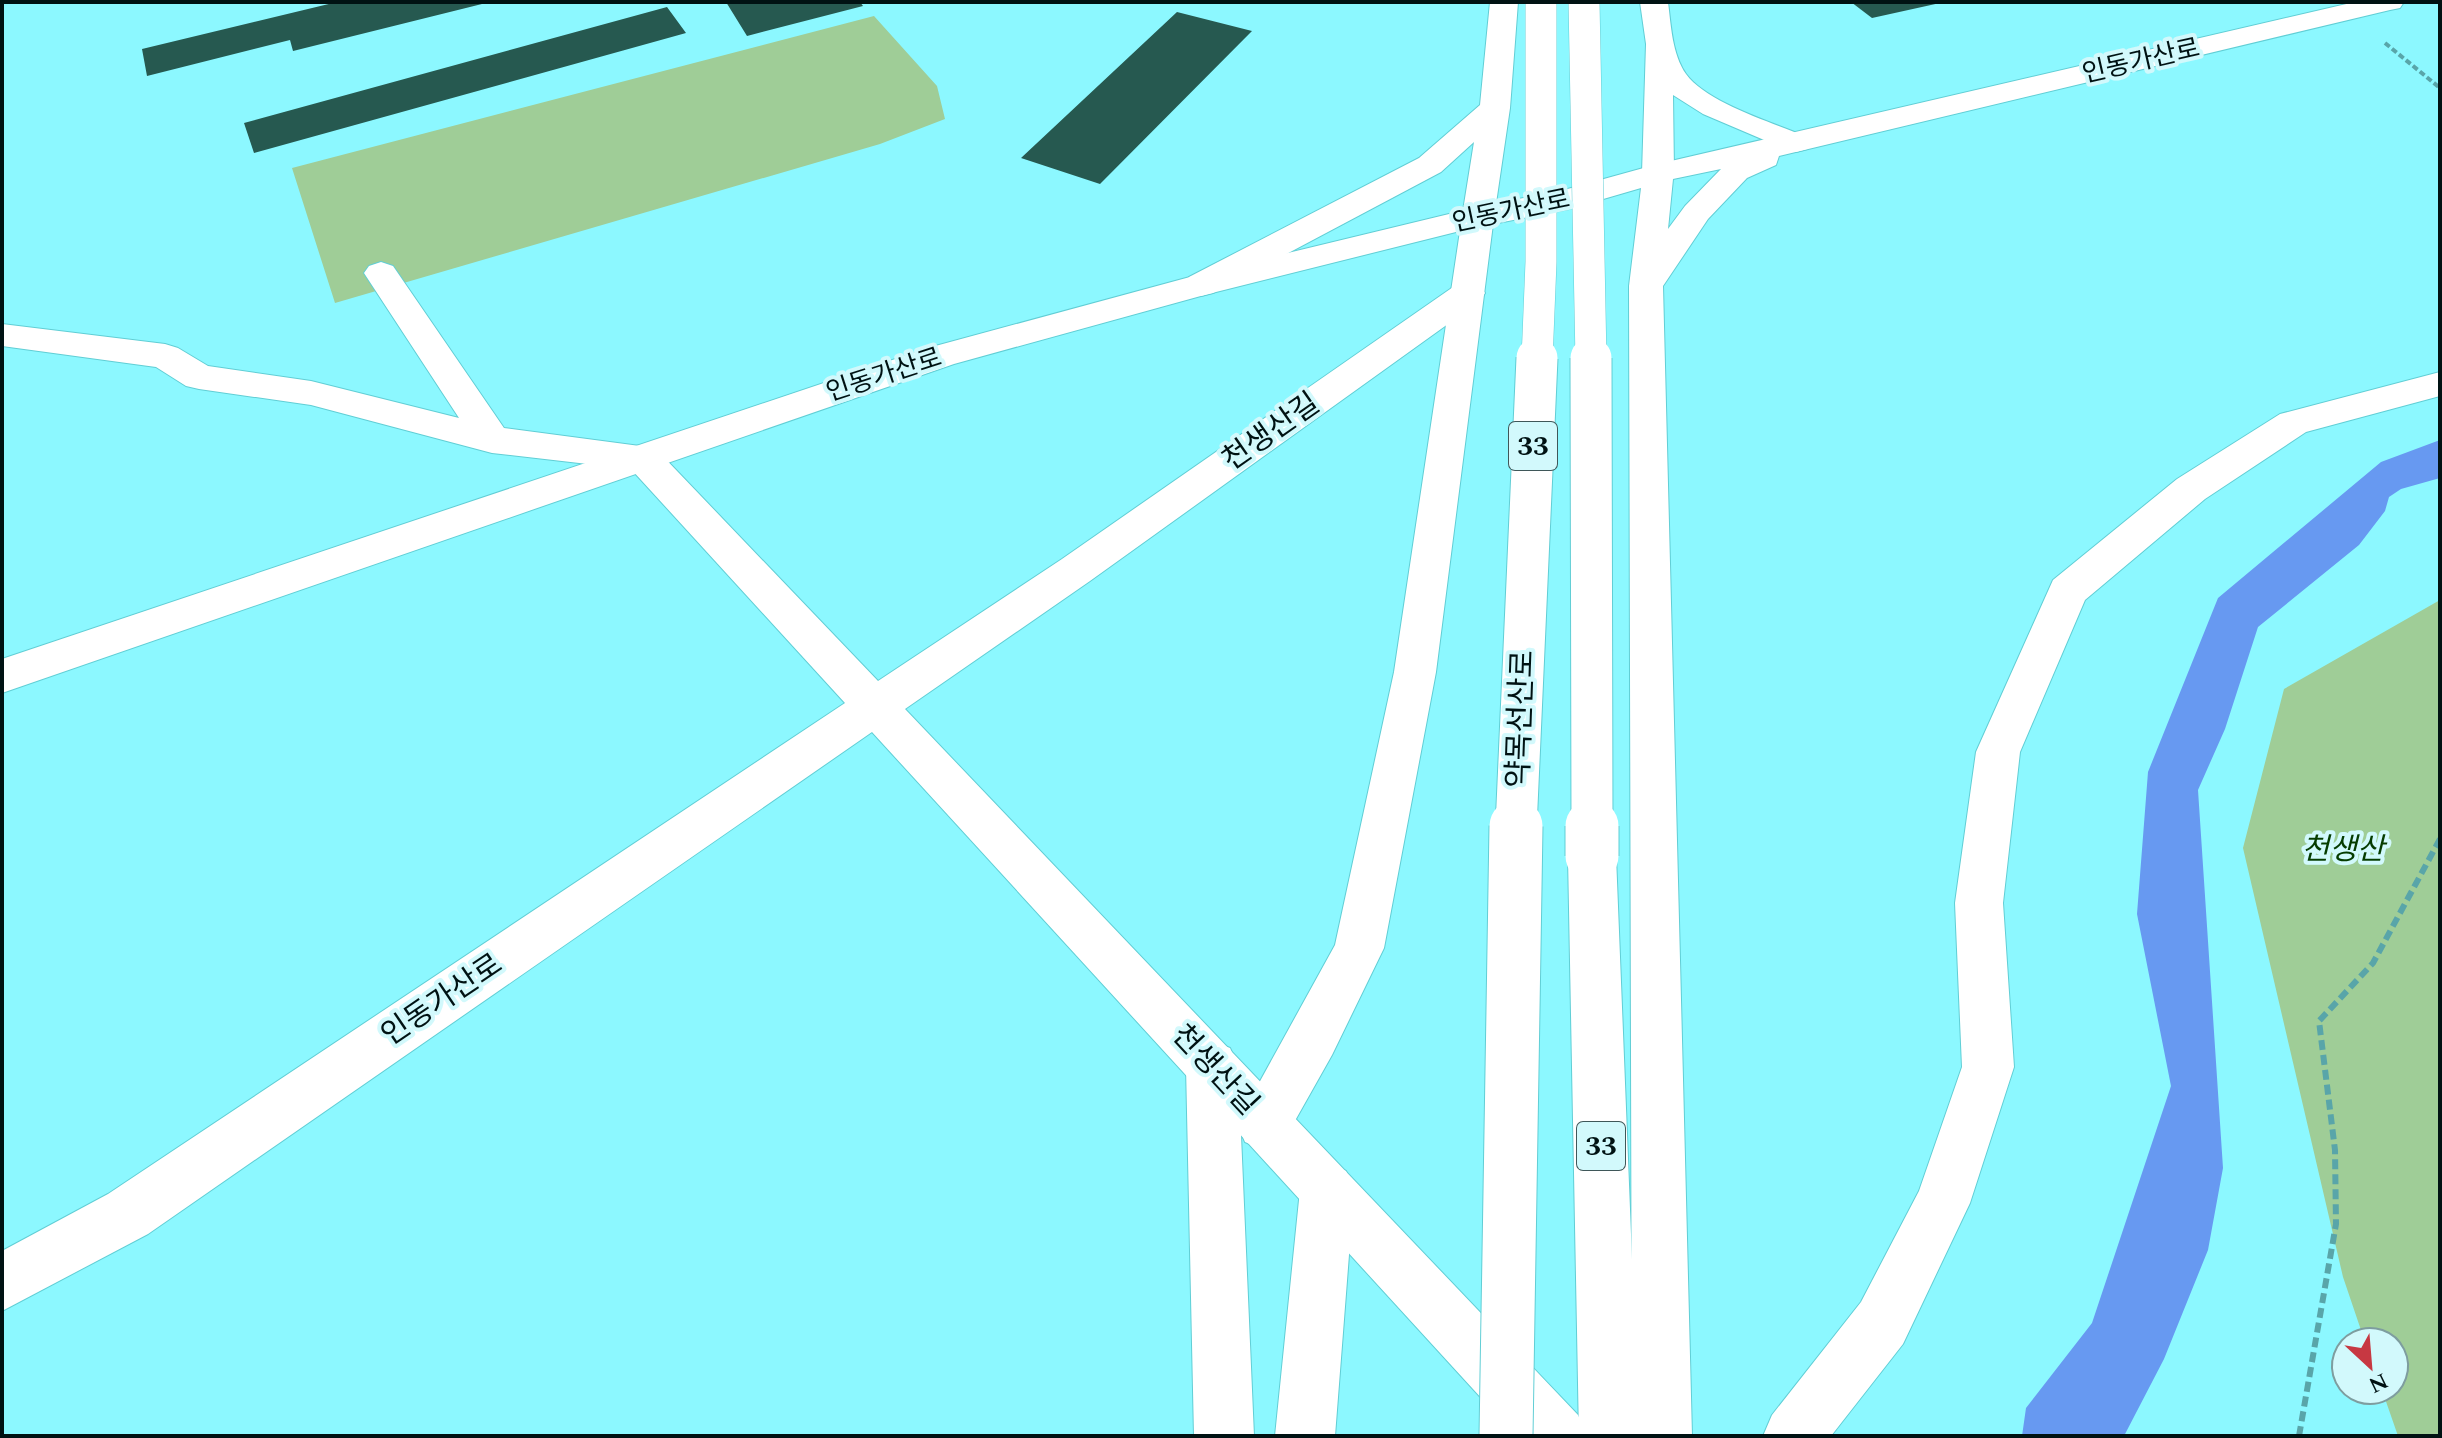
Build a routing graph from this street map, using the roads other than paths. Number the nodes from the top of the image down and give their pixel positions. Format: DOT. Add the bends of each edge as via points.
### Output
graph roads {
  1 [pos="1504,2"];
  2 [pos="1541,2"];
  3 [pos="1584,2"];
  4 [pos="1654,2"];
  5 [pos="2390,2"];
  6 [pos="1658,43"];
  7 [pos="1495,108"];
  8 [pos="1796,143"];
  9 [pos="1658,173"];
  10 [pos="1478,217"];
  11 [pos="381,273"];
  12 [pos="1201,285"];
  13 [pos="1646,286"];
  14 [pos="1468,293"];
  15 [pos="2,335"];
  16 [pos="2440,384"];
  17 [pos="492,440"];
  18 [pos="642,457"];
  19 [pos="2,676"];
  20 [pos="874,705"];
  21 [pos="1212,1066"];
  22 [pos="1264,1123"];
  23 [pos="1327,1190"];
  24 [pos="2,1282"];
  25 [pos="1224,1436"];
  26 [pos="1305,1436"];
  27 [pos="1506,1436"];
  28 [pos="1557,1436"];
  29 [pos="1609,1436"];
  30 [pos="1662,1436"];
  31 [pos="1793,1436"];
  1 -- 7 [label="main road"];
  2 -- 27 [label="main road, 약목선산로 / 33, bridge" via="1541,262 1513,889"];
  3 -- 29 [label="main road, 33, bridge" via="1591,263 1592,856"];
  4 -- 6 [label="main road"];
  5 -- 8 [label="main road, 인동가산로"];
  6 -- 8 [label="main road" via="1676,82 1724,113"];
  6 -- 9 [label="main road"];
  7 -- 10 [label="main road"];
  7 -- 12 [label="main road" via="1430,165"];
  8 -- 9 [label="main road, 인동가산로"];
  8 -- 13 [label="main road" via="1736,171 1696,213"];
  9 -- 10 [label="main road, 인동가산로" via="1569,199"];
  9 -- 13 [label="main road"];
  10 -- 12 [label="main road, 인동가산로"];
  10 -- 14 [label="main road"];
  11 -- 17 [label="main road"];
  12 -- 18 [label="main road, 인동가산로" via="941,356"];
  13 -- 30 [label="main road"];
  14 -- 20 [label="main road, 천생산길" via="1076,570"];
  14 -- 22 [label="main road" via="1415,672 1359,948"];
  15 -- 17 [label="main road, 인동가산로" via="165,356 199,377 311,393"];
  16 -- 31 [label="main road" via="2293,423 2191,489 2068,591 1998,752 1979,903 1988,1067 1942,1203 1882,1323"];
  17 -- 18 [label="main road, 인동가산로"];
  18 -- 19 [label="main road, 인동가산로"];
  18 -- 20 [label="main road, 천생산길"];
  20 -- 21 [label="main road, 천생산길"];
  20 -- 24 [label="main road, 인동가산로" via="128,1214"];
  21 -- 22 [label="main road, 천생산길"];
  21 -- 25 [label="main road"];
  22 -- 23 [label="main road, 천생산길"];
  23 -- 26 [label="main road"];
  23 -- 28 [label="main road, 천생산길"];
}
